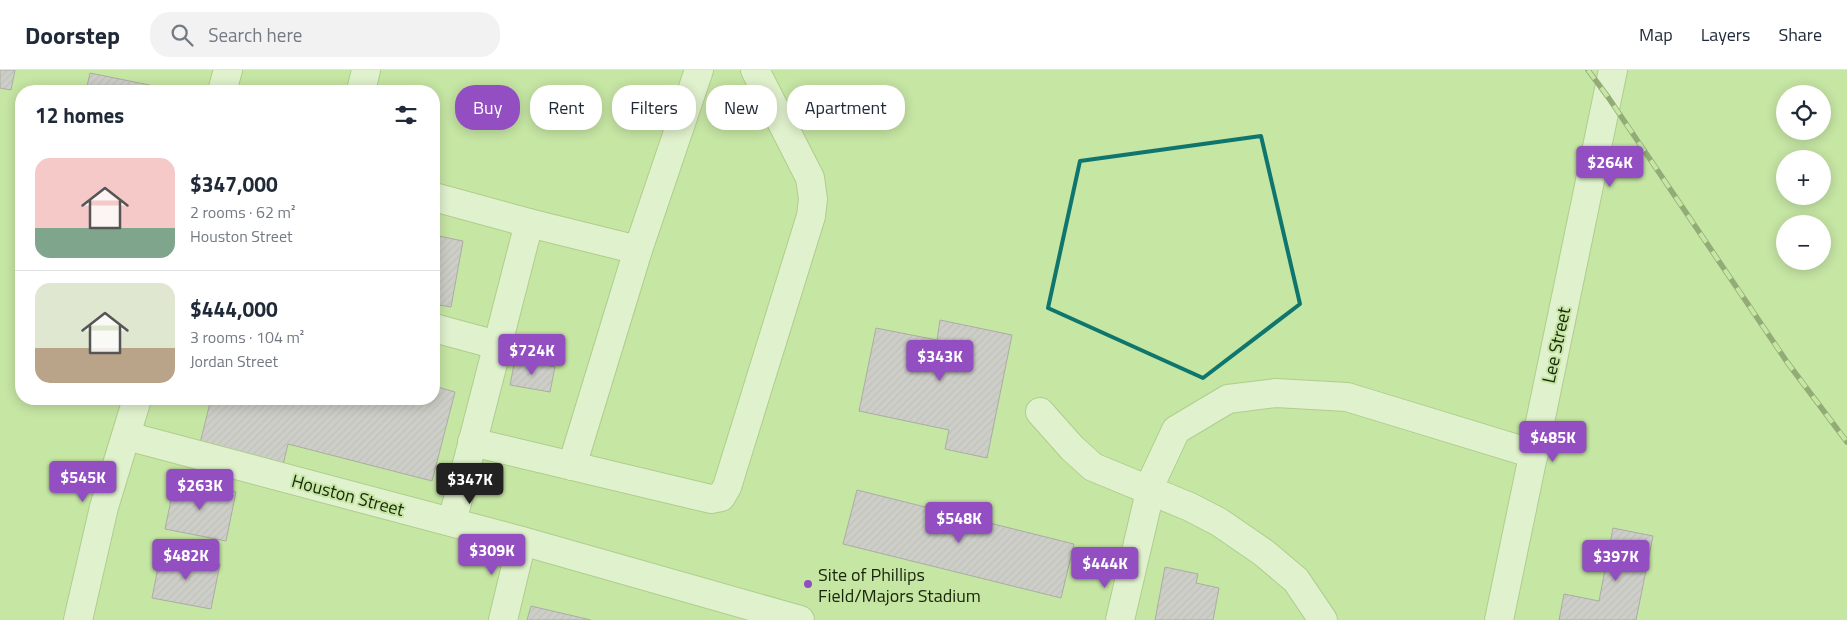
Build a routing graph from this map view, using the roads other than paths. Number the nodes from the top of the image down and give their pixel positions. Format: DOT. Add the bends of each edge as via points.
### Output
graph roads {
  1 [pos="228,70"];
  2 [pos="366,70"];
  3 [pos="698,70"];
  4 [pos="755,70"];
  5 [pos="1613,70"];
  6 [pos="224,85"];
  7 [pos="362,85"];
  8 [pos="440,199"];
  9 [pos="529,223"];
  10 [pos="638,250"];
  11 [pos="440,330"];
  12 [pos="497,345"];
  13 [pos="135,405"];
  14 [pos="1040,412"];
  15 [pos="127,436"];
  16 [pos="472,442"];
  17 [pos="1534,454"];
  18 [pos="572,466"];
  19 [pos="1150,490"];
  20 [pos="452,522"];
  21 [pos="522,541"];
  22 [pos="78,620"];
  23 [pos="503,620"];
  24 [pos="800,620"];
  25 [pos="1120,620"];
  26 [pos="1323,620"];
  27 [pos="1499,620"];
  1 -- 6 [label="street"];
  2 -- 7 [label="street"];
  3 -- 10 [label="street"];
  4 -- 18 [label="street" via="810,178 813,199 727,487 721,498 711,500"];
  5 -- 17 [label="street, Lee Street"];
  8 -- 9 [label="street"];
  9 -- 10 [label="street"];
  9 -- 12 [label="street"];
  10 -- 18 [label="street"];
  11 -- 12 [label="street"];
  12 -- 16 [label="street"];
  13 -- 15 [label="street"];
  14 -- 19 [label="street" via="1093,467"];
  15 -- 20 [label="street, Houston Street"];
  15 -- 22 [label="street" via="104,507"];
  16 -- 18 [label="street"];
  16 -- 20 [label="street"];
  17 -- 19 [label="street" via="1347,397 1276,393 1228,399 1176,430 1152,479"];
  17 -- 27 [label="street, Lee Street"];
  19 -- 25 [label="street"];
  19 -- 26 [label="street" via="1219,522 1264,553 1296,580"];
  20 -- 21 [label="street, Houston Street"];
  21 -- 23 [label="street"];
  21 -- 24 [label="street, Houston Street"];
}
